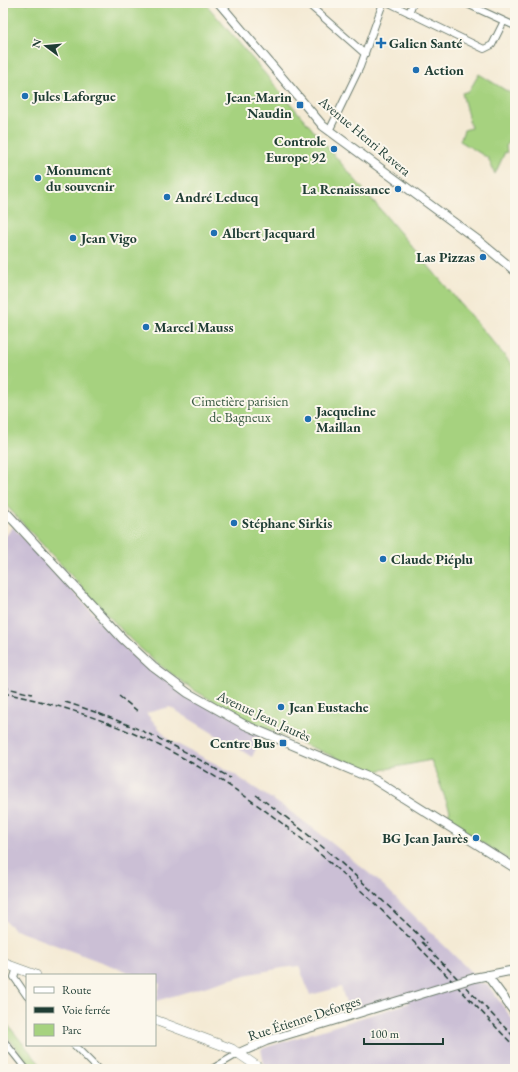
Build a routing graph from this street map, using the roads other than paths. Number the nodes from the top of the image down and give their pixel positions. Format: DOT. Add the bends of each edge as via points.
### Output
graph roads {
  1 [pos="220,3"];
  2 [pos="307,3"];
  3 [pos="383,3"];
  4 [pos="389,3"];
  5 [pos="413,3"];
  6 [pos="465,3"];
  7 [pos="409,13"];
  8 [pos="504,21"];
  9 [pos="515,26"];
  10 [pos="365,54"];
  11 [pos="304,103"];
  12 [pos="331,127"];
  13 [pos="408,189"];
  14 [pos="515,271"];
  15 [pos="3,509"];
  16 [pos="515,868"];
  17 [pos="3,962"];
  18 [pos="3,968"];
  19 [pos="515,970"];
  20 [pos="19,973"];
  21 [pos="487,975"];
  22 [pos="26,995"];
  23 [pos="515,1013"];
  24 [pos="156,1020"];
  25 [pos="3,1040"];
  26 [pos="75,1046"];
  27 [pos="239,1052"];
  28 [pos="26,1069"];
  29 [pos="98,1069"];
  30 [pos="212,1069"];
  31 [pos="261,1069"];
  1 -- 11 [label="street, Avenue Henri Ravera"];
  2 -- 10 [label="street"];
  3 -- 10 [label="street"];
  4 -- 7 [label="street"];
  5 -- 7 [label="street"];
  6 -- 8 [label="street"];
  7 -- 8 [label="street" via="484,49 492,46"];
  8 -- 9 [label="street"];
  10 -- 12 [label="street"];
  11 -- 12 [label="street, Avenue Henri Ravera"];
  11 -- 13 [label="street, Avenue Henri Ravera" via="323,126"];
  12 -- 13 [label="street, Avenue Henri Ravera"];
  13 -- 14 [label="street, Avenue Henri Ravera"];
  15 -- 16 [label="street, Avenue Jean Jaurès" via="122,638 188,693 245,724 375,780"];
  17 -- 20 [label="main road"];
  18 -- 20 [label="main road"];
  19 -- 21 [label="street, Rue Étienne Deforges"];
  20 -- 22 [label="street" via="14,977"];
  21 -- 23 [label="street"];
  21 -- 27 [label="street, Rue Étienne Deforges, bridge" via="266,1041"];
  24 -- 27 [label="main road"];
  25 -- 28 [label="street"];
  26 -- 29 [label="street"];
  27 -- 30 [label="street, Rue Étienne Deforges"];
  27 -- 31 [label="main road"];
}
